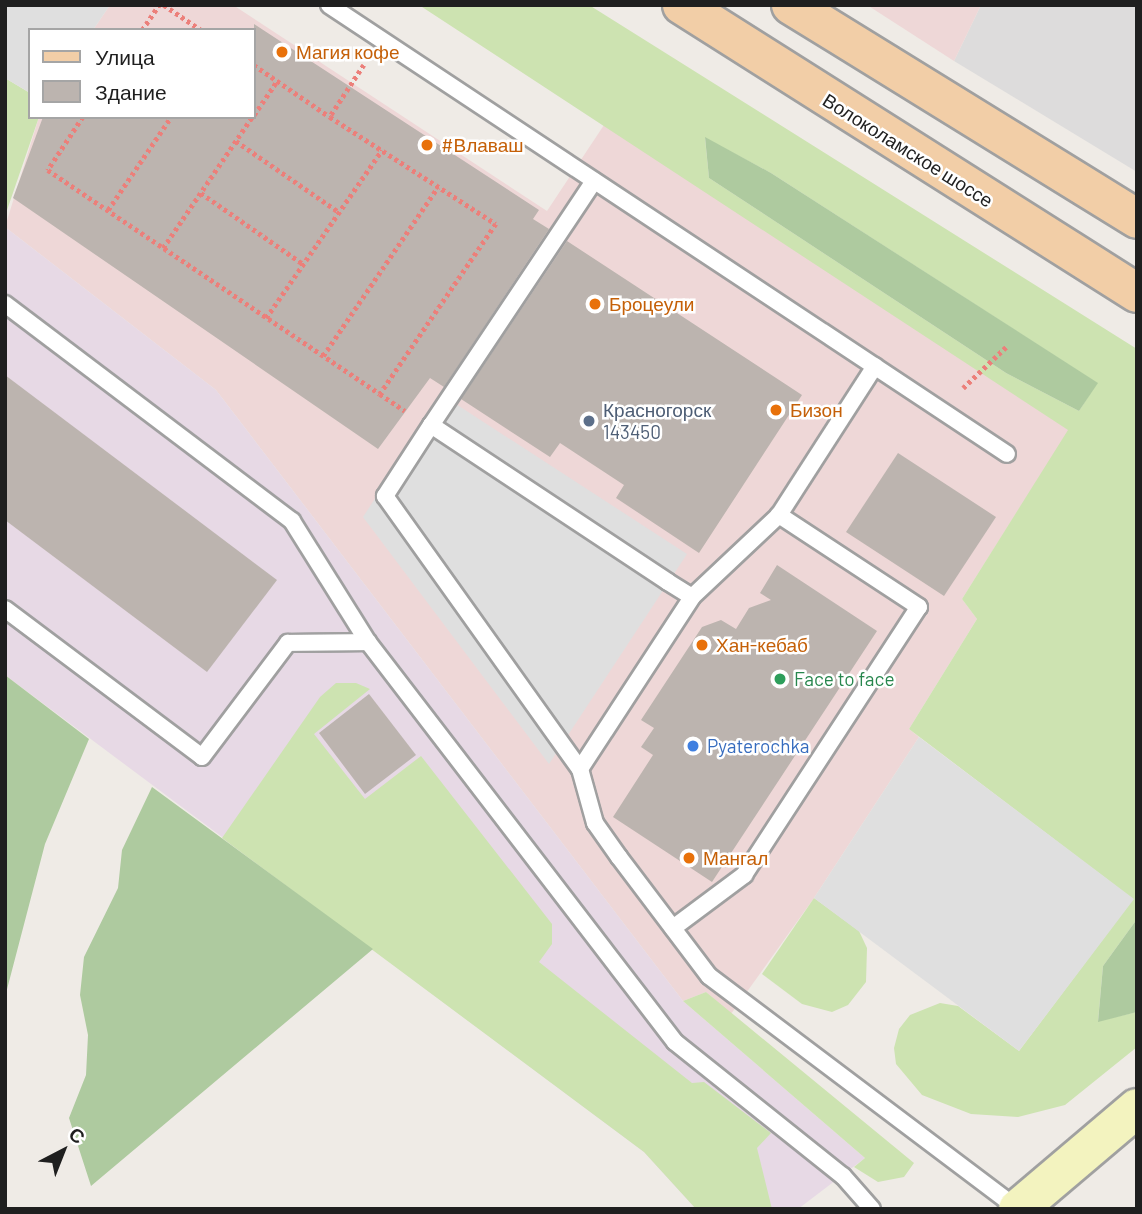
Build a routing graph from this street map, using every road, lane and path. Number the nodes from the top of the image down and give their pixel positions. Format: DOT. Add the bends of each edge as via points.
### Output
graph roads {
  1 [pos="161,5"];
  2 [pos="329,5"];
  3 [pos="682,5"];
  4 [pos="791,5"];
  5 [pos="144,28"];
  6 [pos="198,28"];
  7 [pos="380,40"];
  8 [pos="256,66"];
  9 [pos="277,81"];
  10 [pos="256,112"];
  11 [pos="330,117"];
  12 [pos="82,119"];
  13 [pos="171,119"];
  14 [pos="251,119"];
  15 [pos="236,141"];
  16 [pos="382,150"];
  17 [pos="594,181"];
  18 [pos="438,187"];
  19 [pos="201,193"];
  20 [pos="108,211"];
  21 [pos="339,212"];
  22 [pos="1137,219"];
  23 [pos="163,248"];
  24 [pos="303,264"];
  25 [pos="1137,293"];
  26 [pos="5,304"];
  27 [pos="266,318"];
  28 [pos="1007,345"];
  29 [pos="323,356"];
  30 [pos="875,366"];
  31 [pos="380,394"];
  32 [pos="939,410"];
  33 [pos="430,426"];
  34 [pos="1007,454"];
  35 [pos="779,515"];
  36 [pos="692,597"];
  37 [pos="5,609"];
  38 [pos="368,642"];
  39 [pos="580,769"];
  40 [pos="673,928"];
  41 [pos="1133,1119"];
  42 [pos="872,1209"];
  43 [pos="1018,1209"];
  1 -- 5 [label="path"];
  1 -- 6 [label="path"];
  2 -- 7 [label="lane"];
  3 -- 25 [label="main road, Волоколамское шоссе"];
  4 -- 22 [label="main road"];
  7 -- 11 [label="path"];
  7 -- 17 [label="lane"];
  8 -- 9 [label="path"];
  9 -- 10 [label="path"];
  9 -- 11 [label="path"];
  11 -- 16 [label="path"];
  12 -- 20 [label="path" via="48,170"];
  13 -- 20 [label="path"];
  14 -- 15 [label="path"];
  15 -- 19 [label="path"];
  15 -- 21 [label="path"];
  16 -- 18 [label="path"];
  16 -- 21 [label="path"];
  17 -- 30 [label="lane"];
  17 -- 33 [label="lane"];
  18 -- 29 [label="path"];
  18 -- 31 [label="path" via="496,224"];
  19 -- 23 [label="path"];
  19 -- 24 [label="path"];
  20 -- 23 [label="path"];
  21 -- 24 [label="path"];
  23 -- 27 [label="path"];
  24 -- 27 [label="path"];
  26 -- 38 [label="lane" via="292,521"];
  27 -- 29 [label="path"];
  28 -- 32 [label="path"];
  29 -- 31 [label="path"];
  30 -- 32 [label="lane"];
  30 -- 35 [label="lane"];
  31 -- 33 [label="path"];
  32 -- 34 [label="lane"];
  33 -- 36 [label="lane"];
  33 -- 39 [label="lane" via="385,496"];
  35 -- 36 [label="lane"];
  35 -- 40 [label="lane" via="919,607 744,876"];
  36 -- 39 [label="lane"];
  37 -- 38 [label="lane" via="202,757 288,643"];
  38 -- 42 [label="lane" via="675,1042 843,1175"];
  39 -- 40 [label="lane" via="595,823"];
  40 -- 43 [label="lane" via="709,976"];
  41 -- 43 [label="street"];
}
